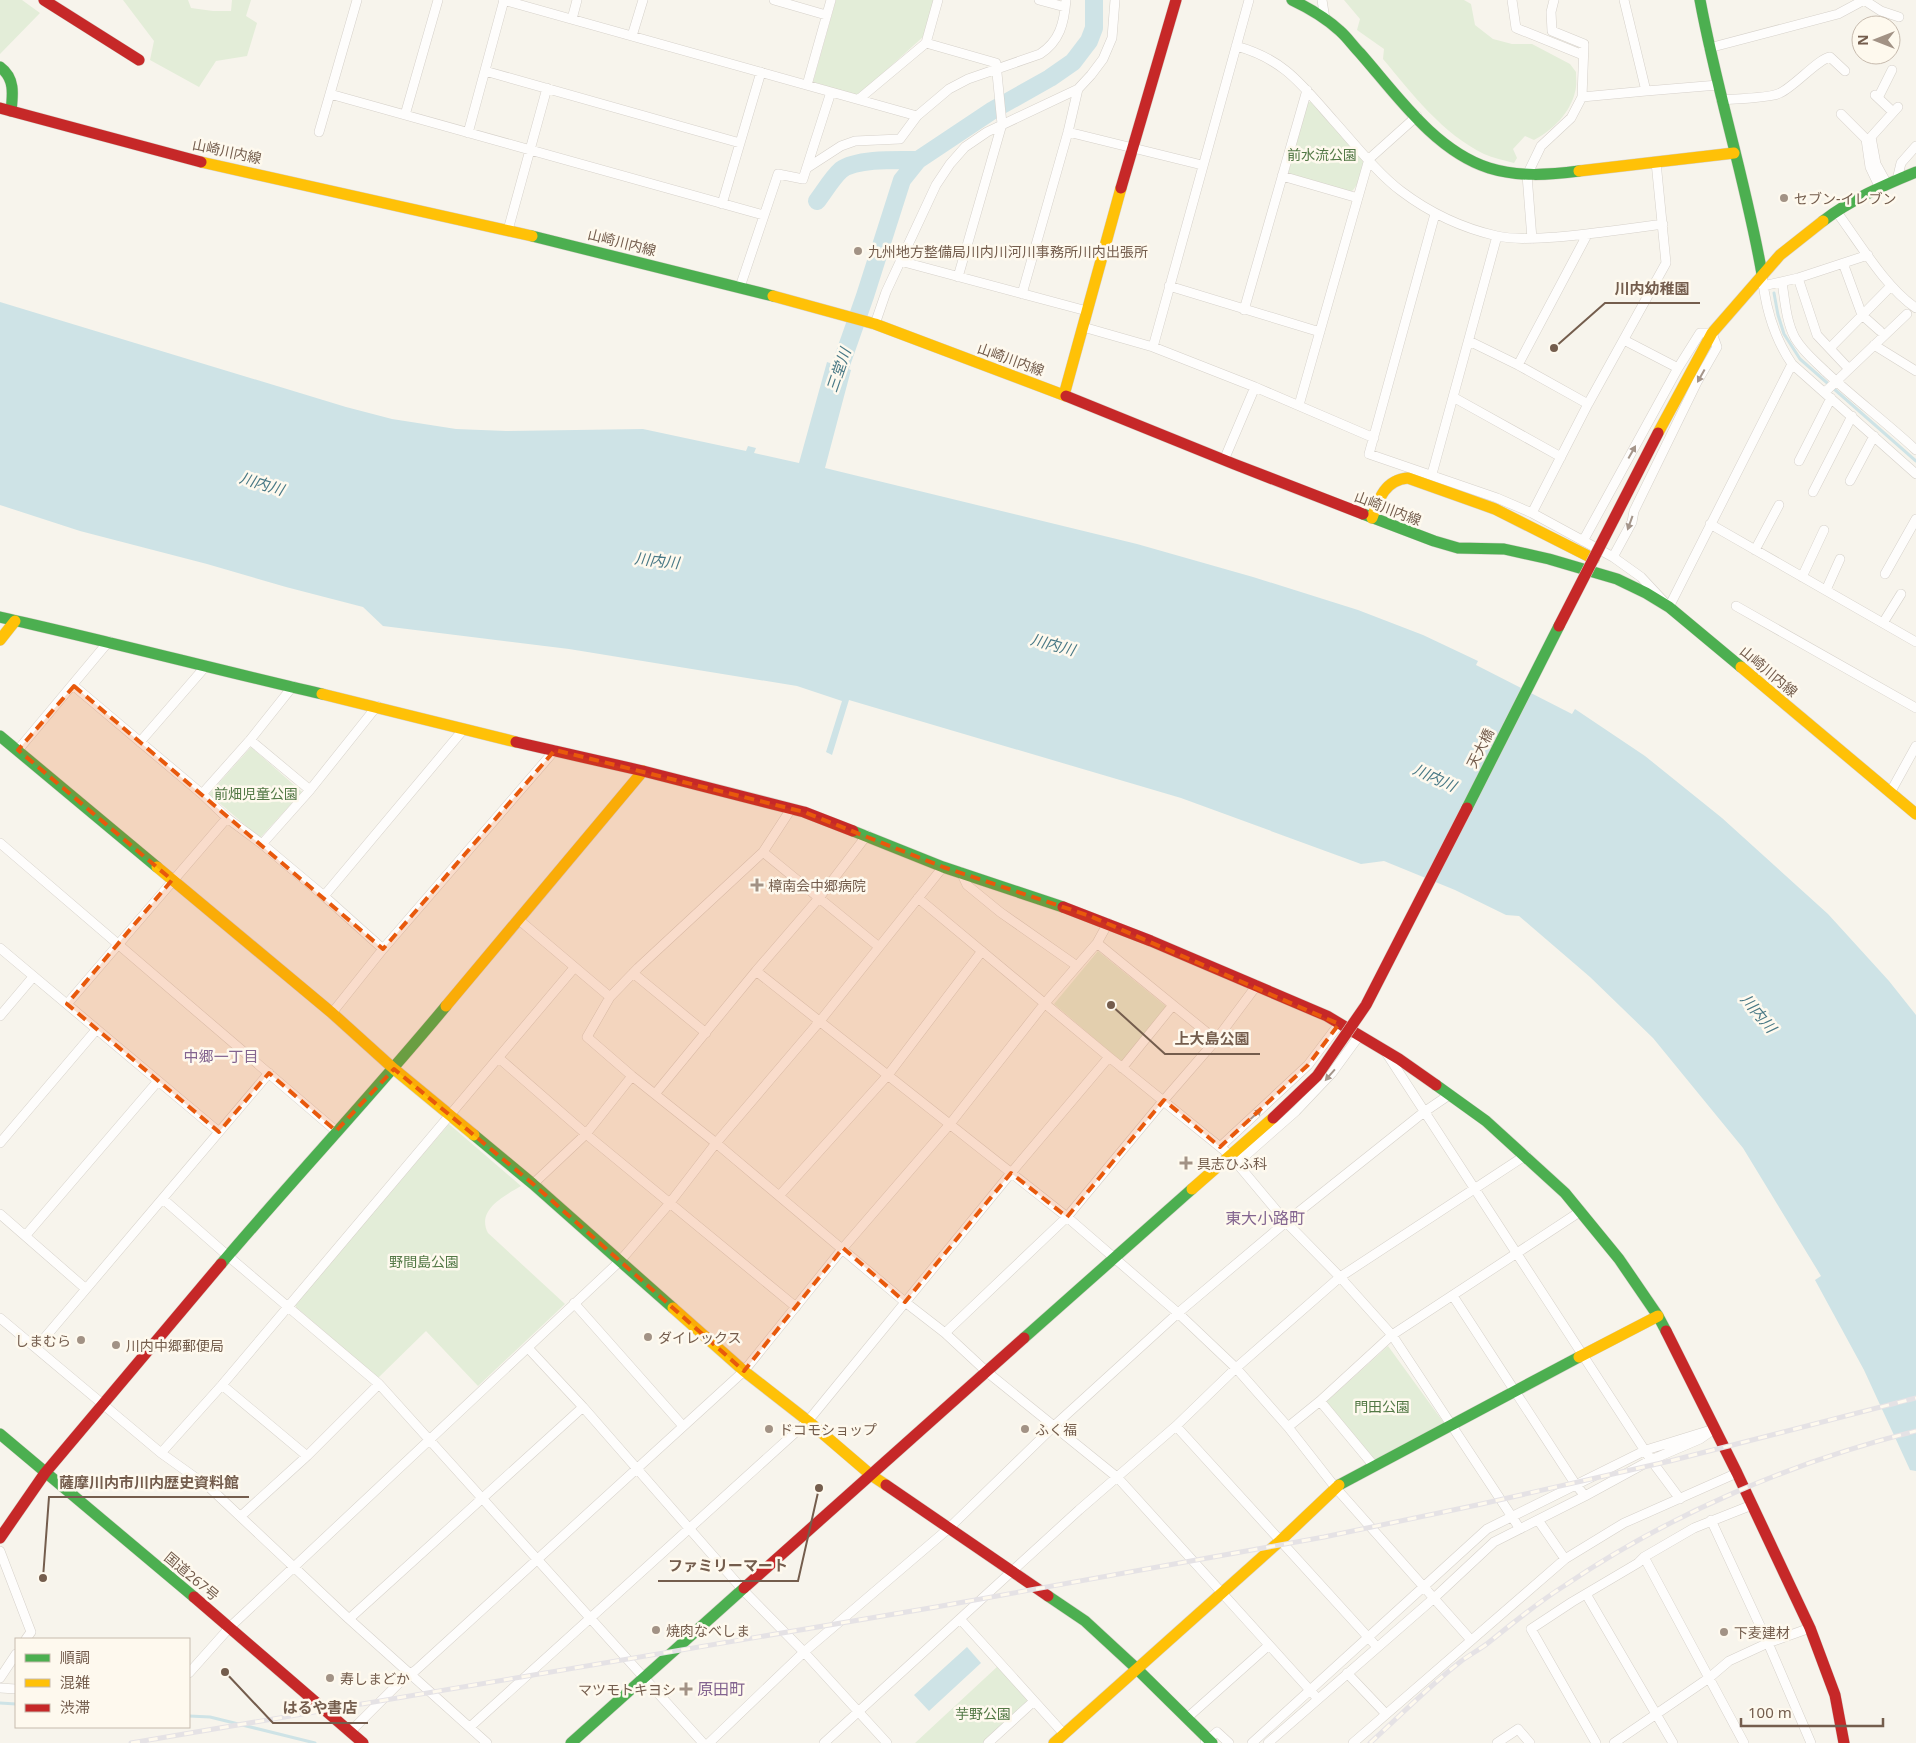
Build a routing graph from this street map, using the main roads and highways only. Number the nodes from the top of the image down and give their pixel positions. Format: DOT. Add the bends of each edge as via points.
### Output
graph roads {
  1 [pos="44,0"];
  2 [pos="1176,0"];
  3 [pos="1292,0"];
  4 [pos="1700,0"];
  5 [pos="139,60"];
  6 [pos="0,66"];
  7 [pos="6,110"];
  8 [pos="1734,153"];
  9 [pos="1916,172"];
  10 [pos="1762,280"];
  11 [pos="1064,395"];
  12 [pos="1372,518"];
  13 [pos="1594,559"];
  14 [pos="0,617"];
  15 [pos="15,621"];
  16 [pos="0,640"];
  17 [pos="0,736"];
  18 [pos="644,771"];
  19 [pos="1916,814"];
  20 [pos="394,1069"];
  21 [pos="1658,1316"];
  22 [pos="0,1434"];
  23 [pos="45,1473"];
  24 [pos="871,1475"];
  25 [pos="0,1538"];
  26 [pos="1137,1668"];
  27 [pos="1208,1742"];
  28 [pos="363,1743"];
  29 [pos="571,1743"];
  30 [pos="1054,1743"];
  31 [pos="1844,1743"];
  1 -- 5 [label="main road"];
  2 -- 11 [label="main road"];
  3 -- 8 [label="main road" via="1340,31 1432,134 1469,160 1487,168 1527,175 1554,174"];
  4 -- 8 [label="main road"];
  6 -- 7 [label="main road, 山崎川内線" via="11,76 13,89"];
  7 -- 11 [label="main road, 山崎川内線" via="170,155 508,230 844,315"];
  8 -- 10 [label="main road" via="1756,239"];
  9 -- 10 [label="main road, 天大橋" via="1836,211 1780,256"];
  10 -- 13 [label="main road, 天大橋, bridge" via="1712,333"];
  11 -- 12 [label="main road, 山崎川内線"];
  12 -- 13 [label="main road" via="1389,483 1401,478 1416,480 1495,509"];
  12 -- 19 [label="main road, 山崎川内線" via="1447,546 1530,554 1617,579 1646,593 1669,607"];
  13 -- 24 [label="main road, 天大橋, bridge" via="1366,1005 1317,1076 1234,1159 1114,1258"];
  14 -- 15 [label="main road"];
  15 -- 16 [label="main road"];
  15 -- 18 [label="main road" via="110,641 463,730"];
  17 -- 20 [label="main road" via="332,1013"];
  18 -- 20 [label="main road"];
  18 -- 21 [label="main road" via="804,812 943,867 1108,923 1327,1016 1486,1121 1526,1156 1581,1211"];
  20 -- 23 [label="main road" via="228,1256"];
  20 -- 24 [label="main road" via="533,1184 744,1371 808,1420"];
  21 -- 26 [label="main road" via="1335,1487 1280,1541"];
  21 -- 31 [label="main road" via="1810,1628 1835,1695"];
  22 -- 23 [label="main road, 国道267号"];
  23 -- 25 [label="main road"];
  23 -- 28 [label="main road, 国道267号"];
  24 -- 26 [label="main road" via="1085,1621"];
  24 -- 29 [label="main road, 天大橋"];
  26 -- 27 [label="main road"];
  26 -- 30 [label="main road"];
}
